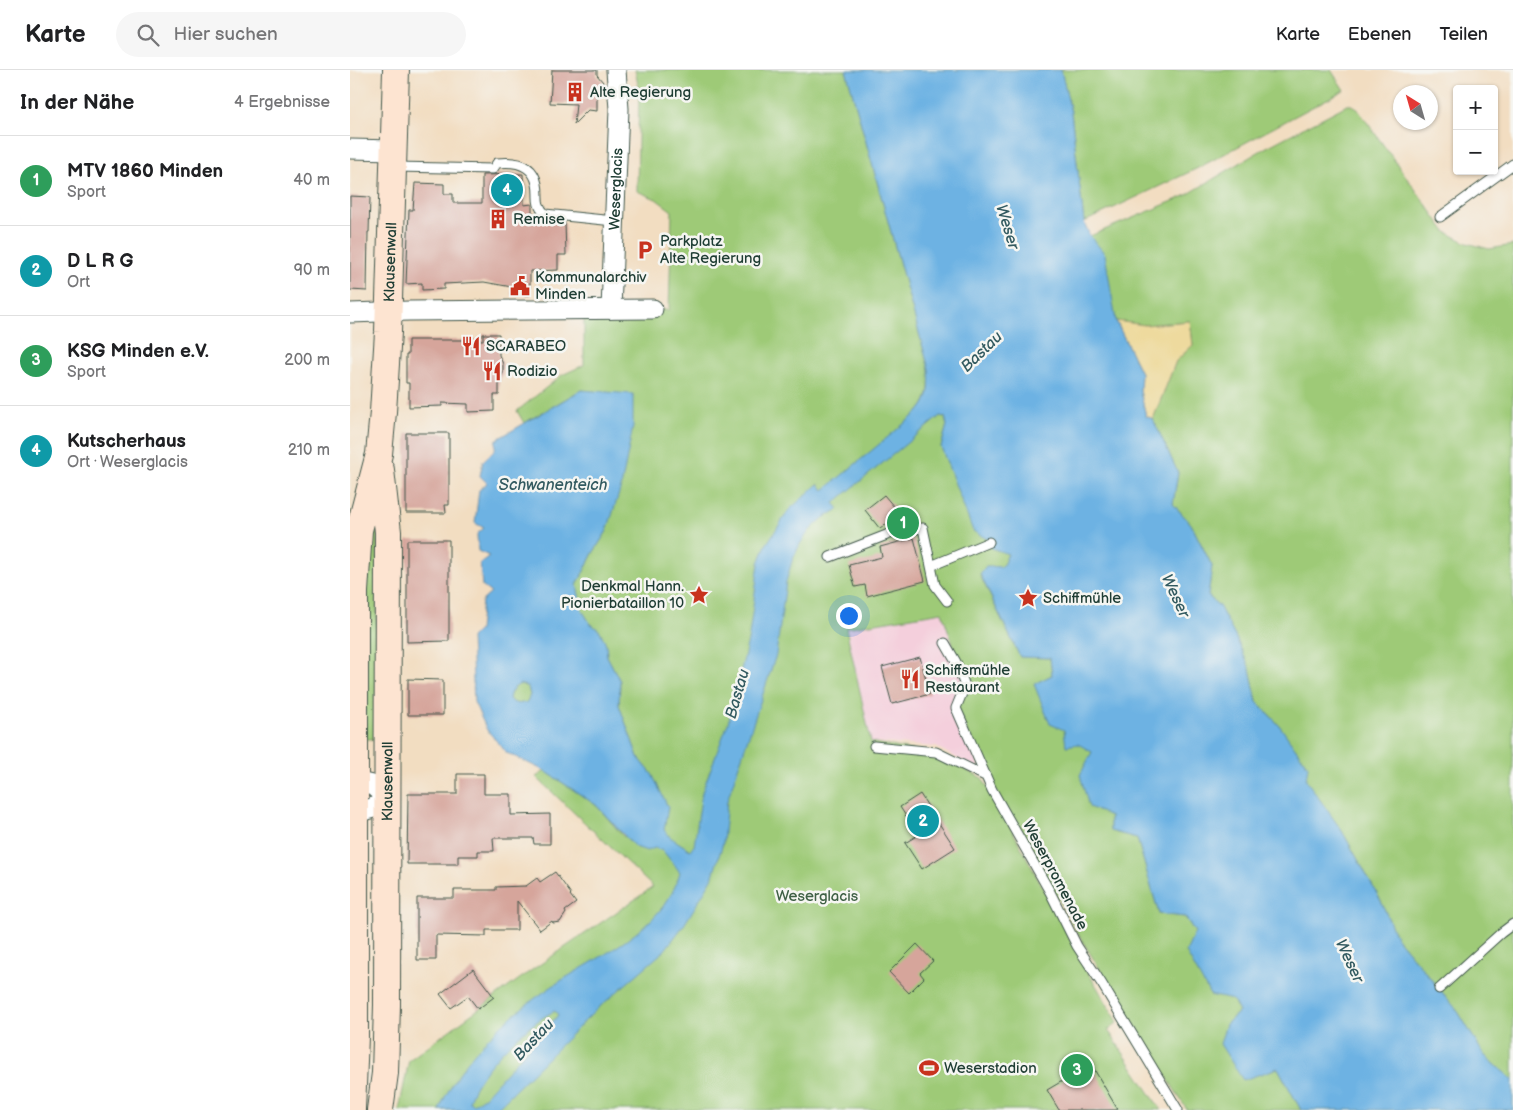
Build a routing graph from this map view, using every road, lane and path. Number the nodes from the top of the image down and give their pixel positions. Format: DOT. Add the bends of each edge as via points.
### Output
graph roads {
  1 [pos="396,70"];
  2 [pos="616,70"];
  3 [pos="350,149"];
  4 [pos="393,158"];
  5 [pos="1513,164"];
  6 [pos="1440,217"];
  7 [pos="614,221"];
  8 [pos="611,309"];
  9 [pos="653,309"];
  10 [pos="388,312"];
  11 [pos="350,313"];
  12 [pos="378,482"];
  13 [pos="989,542"];
  14 [pos="830,557"];
  15 [pos="931,566"];
  16 [pos="947,601"];
  17 [pos="945,643"];
  18 [pos="352,694"];
  19 [pos="874,746"];
  20 [pos="985,776"];
  21 [pos="352,780"];
  22 [pos="387,798"];
  23 [pos="352,814"];
  24 [pos="1513,924"];
  25 [pos="1439,989"];
  26 [pos="352,1110"];
  27 [pos="380,1110"];
  28 [pos="1178,1110"];
  1 -- 4 [label="main road, Klausenwall"];
  2 -- 7 [label="street, Weserglacis" via="619,109"];
  3 -- 4 [label="street"];
  4 -- 7 [label="lane" via="493,169 497,163 519,163 532,172 540,209 545,214"];
  4 -- 10 [label="main road, Klausenwall"];
  5 -- 6 [label="lane"];
  7 -- 8 [label="street, Weserglacis"];
  8 -- 9 [label="street"];
  8 -- 10 [label="street"];
  10 -- 11 [label="street"];
  10 -- 12 [label="main road, Klausenwall"];
  12 -- 18 [label="main road, Klausenwall" via="359,530"];
  12 -- 22 [label="main road, Klausenwall" via="388,532"];
  13 -- 15 [label="lane"];
  14 -- 15 [label="lane" via="897,531 923,528"];
  15 -- 16 [label="lane" via="935,585"];
  17 -- 20 [label="lane, Weserpromenade" via="965,686 956,708"];
  18 -- 21 [label="main road, Klausenwall"];
  19 -- 20 [label="lane" via="936,752"];
  20 -- 28 [label="lane, Weserpromenade" via="1077,946"];
  21 -- 22 [label="street" via="372,786"];
  21 -- 23 [label="main road, Klausenwall"];
  22 -- 23 [label="street" via="371,810"];
  22 -- 27 [label="main road, Klausenwall" via="387,1005 385,1073"];
  23 -- 26 [label="main road, Klausenwall" via="355,1036"];
  24 -- 25 [label="lane"];
}
